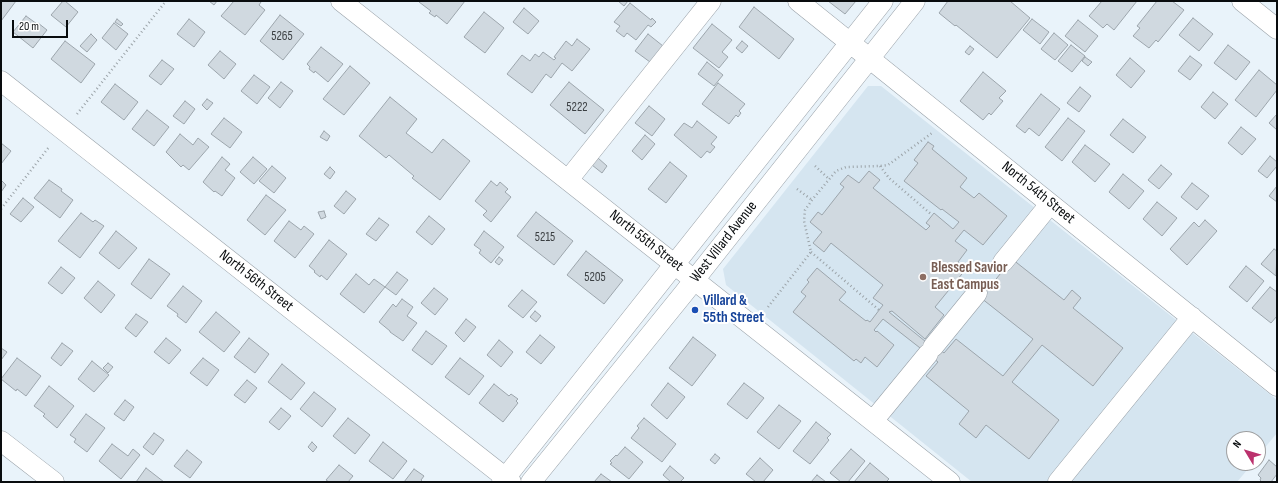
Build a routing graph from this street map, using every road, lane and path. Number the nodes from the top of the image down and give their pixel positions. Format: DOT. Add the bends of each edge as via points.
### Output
graph roads {
  1 [pos="166,1"];
  2 [pos="341,1"];
  3 [pos="711,1"];
  4 [pos="798,1"];
  5 [pos="884,1"];
  6 [pos="915,1"];
  7 [pos="1242,1"];
  8 [pos="1277,29"];
  9 [pos="850,42"];
  10 [pos="870,58"];
  11 [pos="1,81"];
  12 [pos="77,114"];
  13 [pos="933,133"];
  14 [pos="49,147"];
  15 [pos="815,166"];
  16 [pos="880,166"];
  17 [pos="828,179"];
  18 [pos="568,180"];
  19 [pos="797,189"];
  20 [pos="812,200"];
  21 [pos="1050,204"];
  22 [pos="1,209"];
  23 [pos="932,215"];
  24 [pos="811,252"];
  25 [pos="1003,262"];
  26 [pos="675,264"];
  27 [pos="694,280"];
  28 [pos="977,293"];
  29 [pos="768,307"];
  30 [pos="879,310"];
  31 [pos="1192,317"];
  32 [pos="1277,386"];
  33 [pos="873,421"];
  34 [pos="1,441"];
  35 [pos="506,480"];
  36 [pos="54,482"];
  37 [pos="531,482"];
  38 [pos="950,482"];
  39 [pos="1058,482"];
  1 -- 12 [label="path"];
  2 -- 18 [label="street, North 55th Street"];
  3 -- 18 [label="street"];
  4 -- 9 [label="street, North 54th Street"];
  5 -- 9 [label="street, West Villard Avenue"];
  6 -- 10 [label="street, West Villard Avenue"];
  7 -- 8 [label="street"];
  9 -- 10 [label="street, North 54th Street"];
  9 -- 26 [label="street, West Villard Avenue"];
  10 -- 21 [label="street, North 54th Street"];
  10 -- 27 [label="street, West Villard Avenue"];
  11 -- 35 [label="street, North 56th Street"];
  13 -- 16 [label="path" via="888,165"];
  14 -- 22 [label="path"];
  15 -- 17 [label="path"];
  16 -- 17 [label="path" via="846,167 836,170"];
  16 -- 23 [label="path" via="889,178"];
  17 -- 20 [label="path"];
  18 -- 26 [label="street, North 55th Street"];
  19 -- 20 [label="path"];
  20 -- 24 [label="path" via="805,210 804,221"];
  21 -- 25 [label="street"];
  21 -- 31 [label="street, North 54th Street"];
  24 -- 29 [label="path"];
  24 -- 30 [label="path"];
  26 -- 27 [label="street, North 55th Street"];
  26 -- 35 [label="street, West Villard Avenue"];
  27 -- 33 [label="street, North 55th Street"];
  27 -- 37 [label="street, West Villard Avenue"];
  28 -- 33 [label="street"];
  31 -- 32 [label="street, North 54th Street"];
  31 -- 39 [label="street"];
  33 -- 38 [label="street, North 55th Street"];
  34 -- 36 [label="street"];
}
